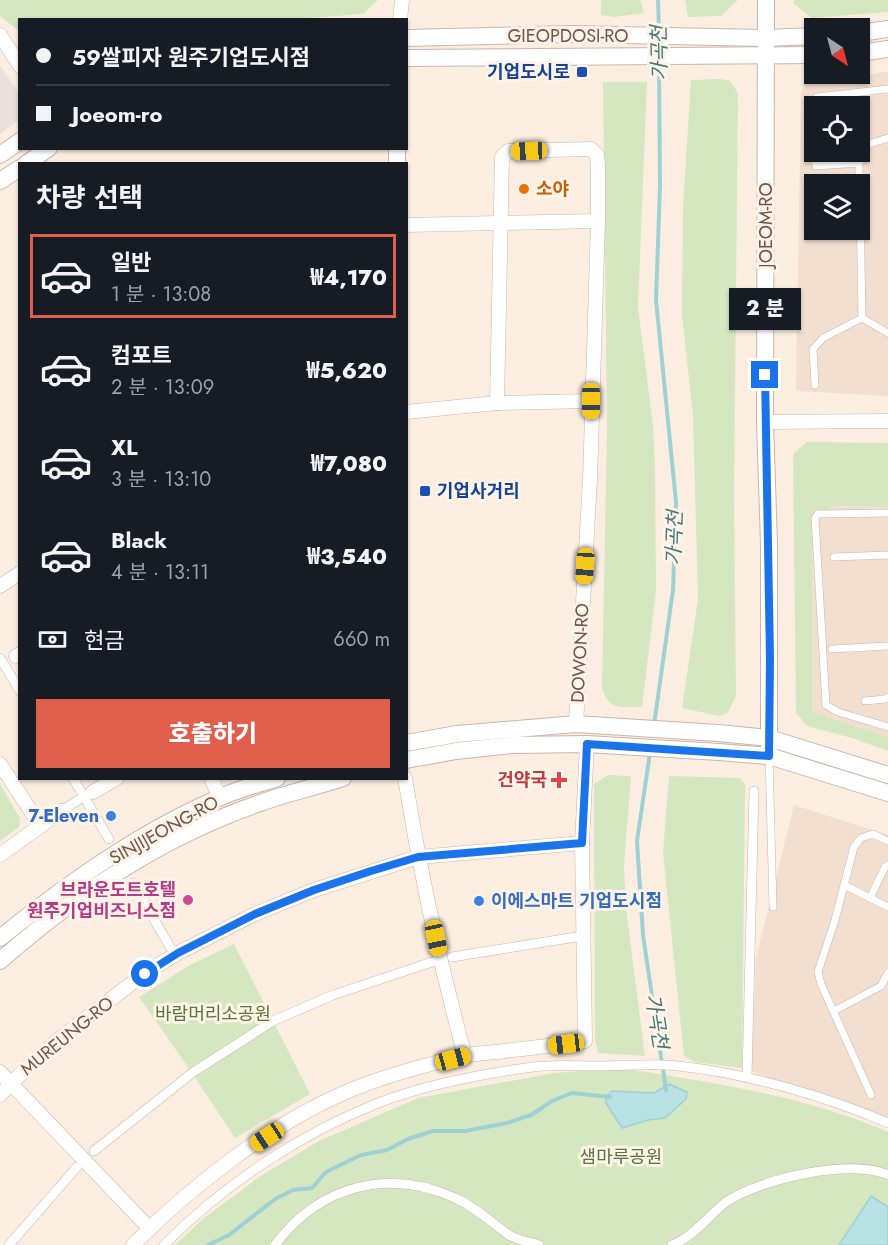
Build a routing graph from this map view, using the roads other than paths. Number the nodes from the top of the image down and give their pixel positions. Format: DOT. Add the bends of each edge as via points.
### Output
graph roads {
  1 [pos="402,0"];
  2 [pos="766,0"];
  3 [pos="400,18"];
  4 [pos="888,29"];
  5 [pos="870,32"];
  6 [pos="0,35"];
  7 [pos="804,36"];
  8 [pos="408,38"];
  9 [pos="766,38"];
  10 [pos="888,49"];
  11 [pos="870,52"];
  12 [pos="804,55"];
  13 [pos="766,56"];
  14 [pos="408,58"];
  15 [pos="18,63"];
  16 [pos="888,89"];
  17 [pos="826,96"];
  18 [pos="888,138"];
  19 [pos="18,142"];
  20 [pos="46,150"];
  21 [pos="0,155"];
  22 [pos="29,162"];
  23 [pos="816,162"];
  24 [pos="859,163"];
  25 [pos="18,169"];
  26 [pos="859,174"];
  27 [pos="0,181"];
  28 [pos="598,221"];
  29 [pos="500,222"];
  30 [pos="408,225"];
  31 [pos="861,240"];
  32 [pos="862,318"];
  33 [pos="888,333"];
  34 [pos="815,386"];
  35 [pos="591,401"];
  36 [pos="497,403"];
  37 [pos="408,412"];
  38 [pos="888,421"];
  39 [pos="765,422"];
  40 [pos="888,513"];
  41 [pos="888,555"];
  42 [pos="834,557"];
  43 [pos="18,574"];
  44 [pos="0,586"];
  45 [pos="888,646"];
  46 [pos="832,648"];
  47 [pos="18,655"];
  48 [pos="2,665"];
  49 [pos="18,688"];
  50 [pos="888,697"];
  51 [pos="865,701"];
  52 [pos="576,724"];
  53 [pos="888,727"];
  54 [pos="769,738"];
  55 [pos="408,743"];
  56 [pos="587,744"];
  57 [pos="769,756"];
  58 [pos="408,760"];
  59 [pos="0,764"];
  60 [pos="888,775"];
  61 [pos="74,780"];
  62 [pos="113,780"];
  63 [pos="212,780"];
  64 [pos="271,780"];
  65 [pos="337,780"];
  66 [pos="405,780"];
  67 [pos="754,791"];
  68 [pos="888,793"];
  69 [pos="88,794"];
  70 [pos="220,798"];
  71 [pos="61,811"];
  72 [pos="40,825"];
  73 [pos="109,839"];
  74 [pos="888,841"];
  75 [pos="582,843"];
  76 [pos="0,855"];
  77 [pos="418,857"];
  78 [pos="888,865"];
  79 [pos="133,883"];
  80 [pos="844,885"];
  81 [pos="870,898"];
  82 [pos="773,907"];
  83 [pos="888,907"];
  84 [pos="576,937"];
  85 [pos="0,938"];
  86 [pos="170,947"];
  87 [pos="452,957"];
  88 [pos="0,961"];
  89 [pos="432,962"];
  90 [pos="888,973"];
  91 [pos="834,1011"];
  92 [pos="465,1056"];
  93 [pos="0,1072"];
  94 [pos="747,1077"];
  95 [pos="11,1083"];
  96 [pos="0,1095"];
  97 [pos="871,1095"];
  98 [pos="888,1123"];
  99 [pos="94,1151"];
  100 [pos="77,1167"];
  101 [pos="888,1175"];
  102 [pos="150,1229"];
  103 [pos="9,1245"];
  104 [pos="133,1245"];
  105 [pos="164,1245"];
  106 [pos="275,1245"];
  107 [pos="539,1245"];
  108 [pos="672,1245"];
  1 -- 3 [label="street"];
  2 -- 9 [label="street, JOEOM-RO"];
  4 -- 5 [label="street"];
  6 -- 15 [label="street"];
  7 -- 9 [label="street, GIEOPDOSI-RO"];
  8 -- 9 [label="street, GIEOPDOSI-RO" via="557,34"];
  9 -- 13 [label="street, JOEOM-RO"];
  10 -- 11 [label="street"];
  12 -- 13 [label="street, GIEOPDOSI-RO"];
  13 -- 14 [label="street, GIEOPDOSI-RO"];
  13 -- 39 [label="street, JOEOM-RO"];
  16 -- 17 [label="lane"];
  18 -- 24 [label="lane" via="869,144"];
  19 -- 21 [label="street"];
  20 -- 22 [label="street"];
  23 -- 24 [label="lane" via="816,166"];
  24 -- 26 [label="lane"];
  25 -- 27 [label="street"];
  28 -- 29 [label="street"];
  28 -- 29 [label="street, DOWON-RO" via="598,165 597,155 591,149 508,151 502,157"];
  28 -- 35 [label="street, DOWON-RO"];
  29 -- 30 [label="street"];
  29 -- 36 [label="street, DOWON-RO"];
  31 -- 32 [label="lane"];
  32 -- 33 [label="lane"];
  32 -- 34 [label="lane" via="823,338 813,349"];
  35 -- 36 [label="street"];
  35 -- 52 [label="street, DOWON-RO"];
  36 -- 37 [label="street"];
  38 -- 39 [label="street"];
  39 -- 54 [label="street, JOEOM-RO"];
  40 -- 53 [label="lane" via="818,514 815,518 826,705"];
  41 -- 42 [label="lane"];
  43 -- 44 [label="street"];
  45 -- 46 [label="lane"];
  47 -- 48 [label="street"];
  48 -- 49 [label="street"];
  50 -- 51 [label="lane"];
  52 -- 54 [label="street"];
  52 -- 55 [label="street" via="457,734"];
  54 -- 57 [label="street, JOEOM-RO"];
  54 -- 60 [label="street"];
  56 -- 57 [label="street"];
  56 -- 58 [label="street" via="513,745"];
  56 -- 75 [label="street"];
  57 -- 68 [label="street"];
  57 -- 82 [label="lane"];
  59 -- 72 [label="street"];
  61 -- 69 [label="street"];
  62 -- 69 [label="street"];
  63 -- 70 [label="street"];
  64 -- 70 [label="street, SINJIJEONG-RO"];
  65 -- 88 [label="street" via="260,803 168,844 85,894"];
  66 -- 77 [label="street"];
  67 -- 94 [label="street"];
  69 -- 71 [label="street"];
  69 -- 73 [label="street"];
  70 -- 85 [label="street, SINJIJEONG-RO" via="126,848"];
  71 -- 72 [label="street"];
  72 -- 76 [label="street"];
  74 -- 80 [label="lane" via="873,834 861,838 854,847"];
  75 -- 77 [label="street, MUREUNG-RO"];
  75 -- 92 [label="street" via="585,1041"];
  77 -- 92 [label="street"];
  77 -- 95 [label="street, MUREUNG-RO" via="314,890 255,914 178,953 58,1040"];
  78 -- 81 [label="lane"];
  79 -- 86 [label="street"];
  80 -- 81 [label="lane"];
  80 -- 91 [label="lane" via="818,972"];
  81 -- 83 [label="lane"];
  84 -- 87 [label="street"];
  89 -- 99 [label="street" via="333,995 273,1021 192,1073"];
  90 -- 91 [label="lane" via="881,986"];
  91 -- 97 [label="lane"];
  92 -- 102 [label="street" via="374,1081 320,1104 219,1169"];
  93 -- 95 [label="street, MUREUNG-RO"];
  94 -- 98 [label="street"];
  94 -- 105 [label="street" via="654,1065 536,1067 454,1081 379,1103 320,1131 262,1165"];
  95 -- 96 [label="street, MUREUNG-RO"];
  95 -- 102 [label="street, MUREUNG-RO"];
  100 -- 103 [label="street"];
  101 -- 108 [label="street" via="848,1169 820,1171 757,1187 729,1201 683,1241"];
  102 -- 104 [label="street"];
  106 -- 107 [label="street" via="314,1206 336,1194 363,1185 398,1183 454,1197 511,1236"];
}
